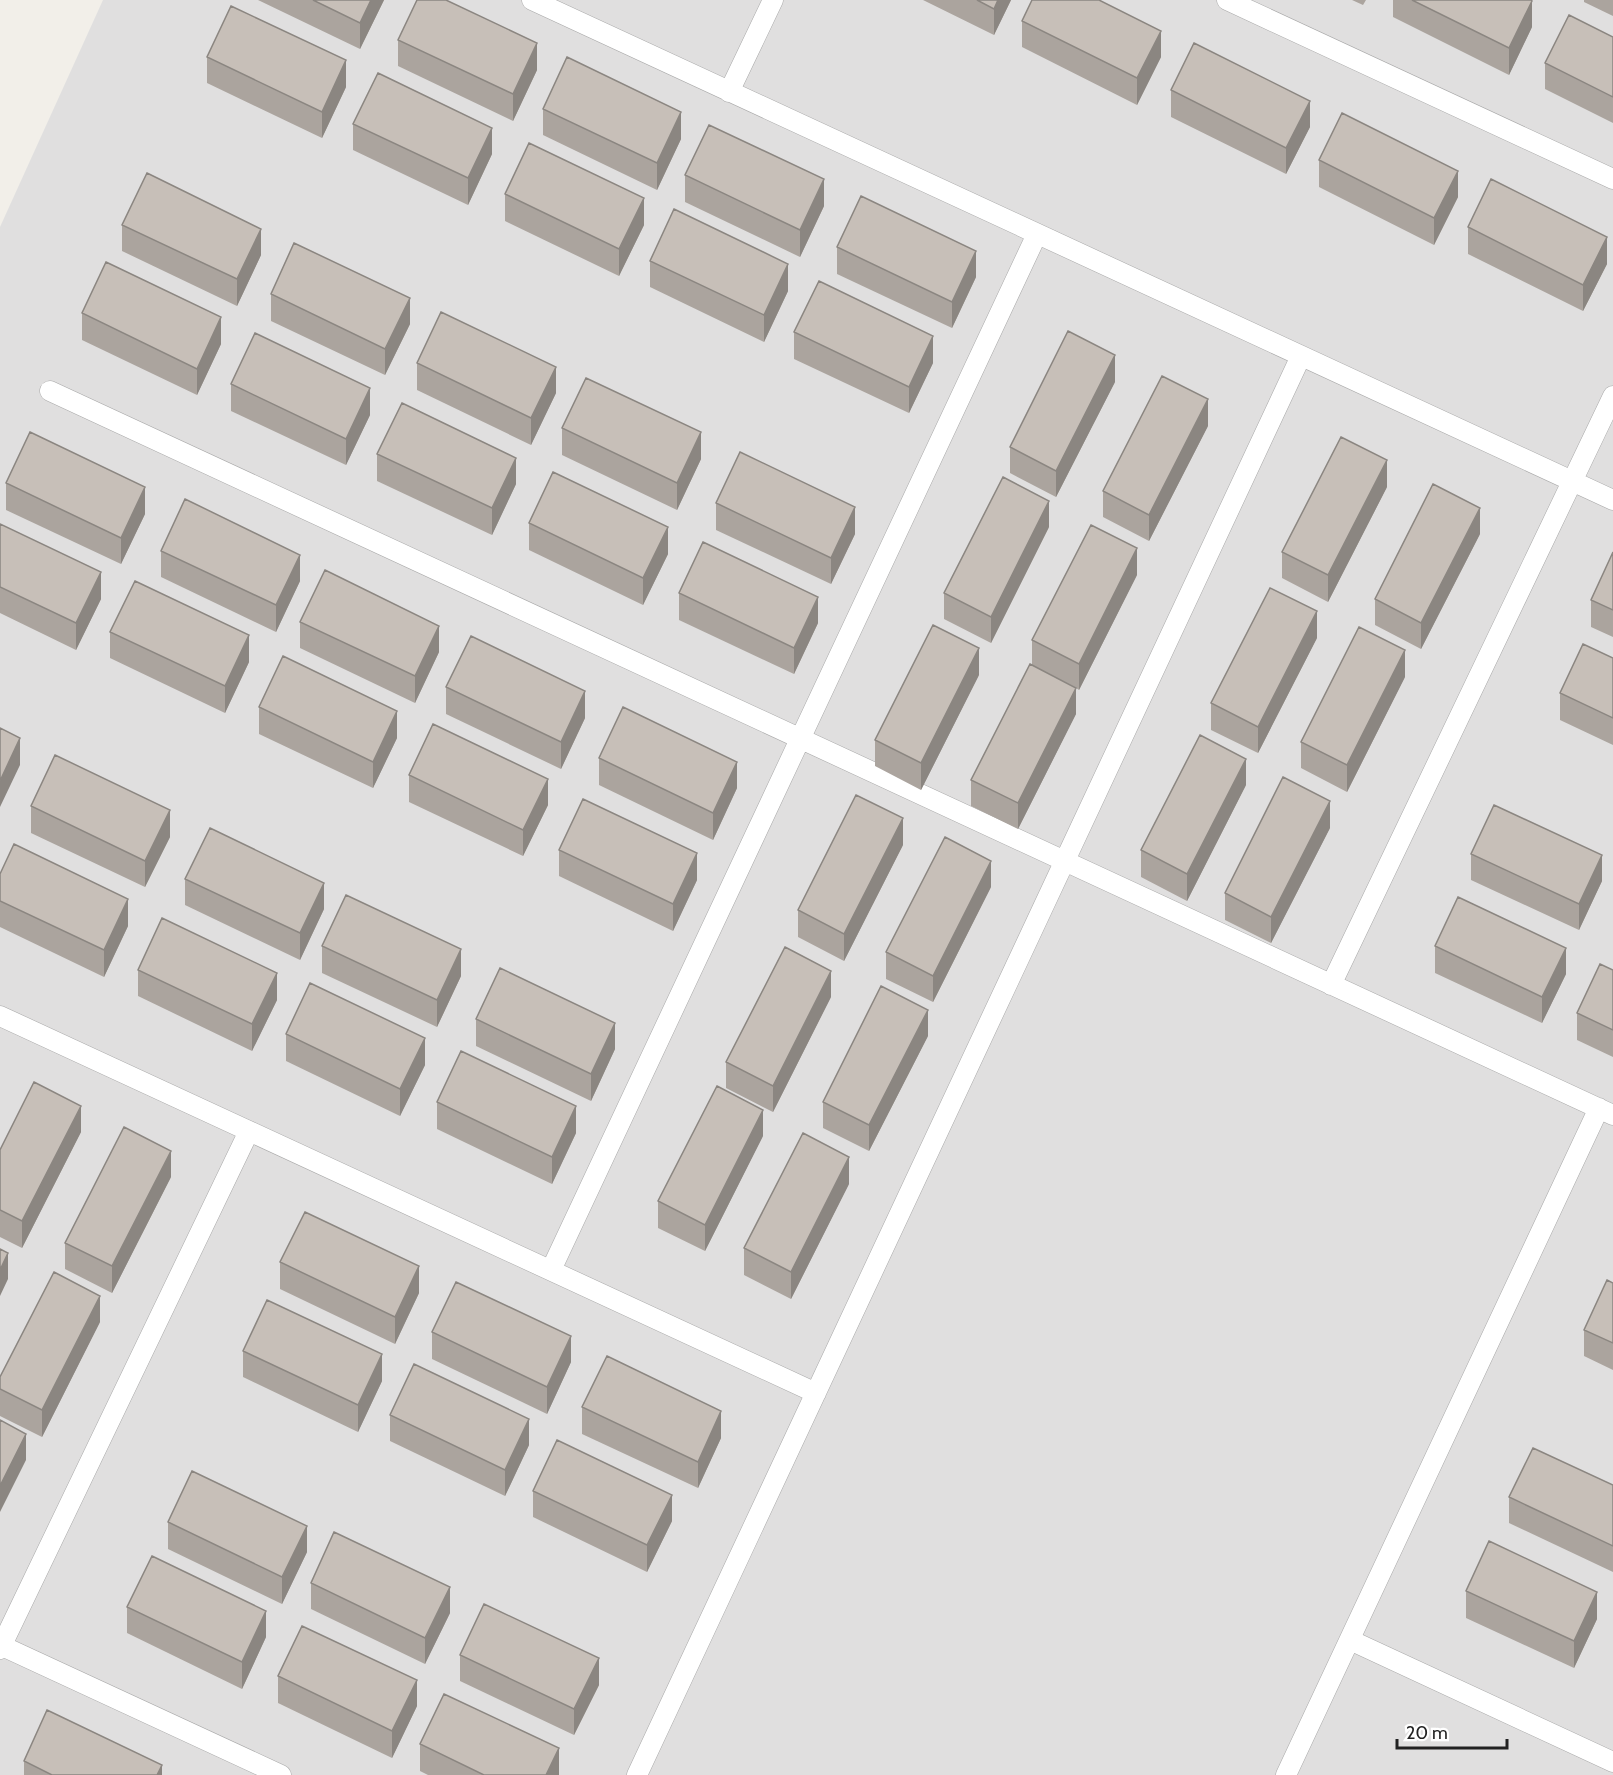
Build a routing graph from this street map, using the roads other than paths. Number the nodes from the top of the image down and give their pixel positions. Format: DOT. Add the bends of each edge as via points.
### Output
graph roads {
  1 [pos="532,0"];
  2 [pos="773,0"];
  3 [pos="1227,0"];
  4 [pos="729,92"];
  5 [pos="1613,178"];
  6 [pos="1037,234"];
  7 [pos="1301,356"];
  8 [pos="50,391"];
  9 [pos="1613,396"];
  10 [pos="1572,481"];
  11 [pos="1613,500"];
  12 [pos="800,739"];
  13 [pos="1065,861"];
  14 [pos="1331,985"];
  15 [pos="0,1016"];
  16 [pos="1606,1112"];
  17 [pos="249,1131"];
  18 [pos="551,1270"];
  19 [pos="816,1393"];
  20 [pos="1350,1640"];
  21 [pos="0,1647"];
  22 [pos="1613,1762"];
  23 [pos="281,1775"];
  24 [pos="637,1775"];
  25 [pos="1286,1775"];
  1 -- 4 [label="lane"];
  2 -- 4 [label="lane"];
  3 -- 5 [label="lane"];
  4 -- 6 [label="lane"];
  6 -- 7 [label="lane"];
  6 -- 12 [label="lane"];
  7 -- 10 [label="lane"];
  7 -- 13 [label="lane"];
  8 -- 12 [label="lane"];
  9 -- 10 [label="lane"];
  10 -- 11 [label="lane"];
  10 -- 14 [label="lane"];
  12 -- 13 [label="lane"];
  12 -- 18 [label="lane"];
  13 -- 14 [label="lane"];
  13 -- 19 [label="lane"];
  14 -- 16 [label="lane"];
  15 -- 17 [label="lane"];
  16 -- 20 [label="lane"];
  17 -- 18 [label="lane"];
  17 -- 21 [label="lane"];
  18 -- 19 [label="lane"];
  19 -- 24 [label="lane"];
  20 -- 22 [label="lane"];
  20 -- 25 [label="lane"];
  21 -- 23 [label="lane"];
}
